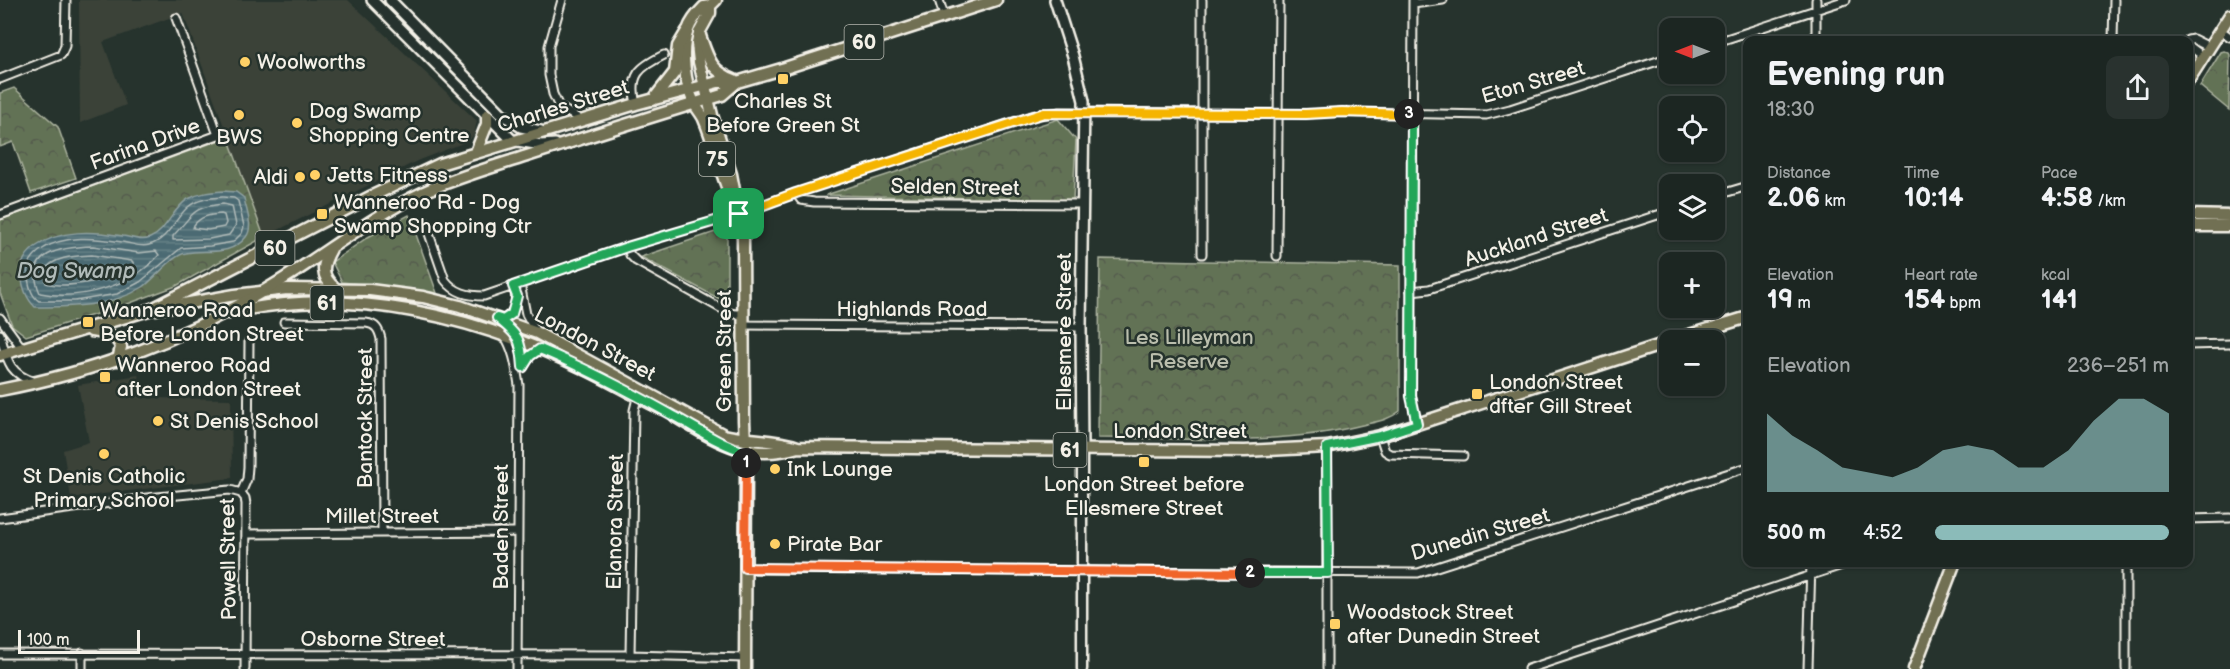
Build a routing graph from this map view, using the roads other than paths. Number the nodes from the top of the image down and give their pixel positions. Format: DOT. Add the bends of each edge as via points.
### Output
graph roads {
  1 [pos="66,0"];
  2 [pos="372,0"];
  3 [pos="390,0"];
  4 [pos="562,0"];
  5 [pos="939,0"];
  6 [pos="996,0"];
  7 [pos="1055,0"];
  8 [pos="1202,0"];
  9 [pos="1279,0"];
  10 [pos="1443,0"];
  11 [pos="1816,0"];
  12 [pos="1846,0"];
  13 [pos="2114,0"];
  14 [pos="1413,2"];
  15 [pos="713,3"];
  16 [pos="1816,9"];
  17 [pos="944,16"];
  18 [pos="176,18"];
  19 [pos="2226,23"];
  20 [pos="421,31"];
  21 [pos="687,32"];
  22 [pos="699,33"];
  23 [pos="1816,36"];
  24 [pos="2113,36"];
  25 [pos="2230,37"];
  26 [pos="1725,39"];
  27 [pos="2193,39"];
  28 [pos="412,40"];
  29 [pos="2193,47"];
  30 [pos="2207,52"];
  31 [pos="664,55"];
  32 [pos="1659,61"];
  33 [pos="2193,73"];
  34 [pos="0,79"];
  35 [pos="736,82"];
  36 [pos="704,86"];
  37 [pos="690,89"];
  38 [pos="708,99"];
  39 [pos="653,100"];
  40 [pos="636,104"];
  41 [pos="695,104"];
  42 [pos="1084,112"];
  43 [pos="1201,112"];
  44 [pos="1278,114"];
  45 [pos="1412,114"];
  46 [pos="487,116"];
  47 [pos="581,120"];
  48 [pos="541,132"];
  49 [pos="512,141"];
  50 [pos="572,141"];
  51 [pos="477,152"];
  52 [pos="1743,187"];
  53 [pos="796,193"];
  54 [pos="1725,193"];
  55 [pos="1082,204"];
  56 [pos="739,214"];
  57 [pos="0,215"];
  58 [pos="1659,215"];
  59 [pos="2193,216"];
  60 [pos="2230,216"];
  61 [pos="425,222"];
  62 [pos="2193,226"];
  63 [pos="2230,226"];
  64 [pos="332,246"];
  65 [pos="627,247"];
  66 [pos="1202,254"];
  67 [pos="1277,256"];
  68 [pos="517,285"];
  69 [pos="335,288"];
  70 [pos="264,291"];
  71 [pos="1411,291"];
  72 [pos="152,309"];
  73 [pos="222,314"];
  74 [pos="500,319"];
  75 [pos="1743,319"];
  76 [pos="0,320"];
  77 [pos="743,320"];
  78 [pos="284,322"];
  79 [pos="1081,327"];
  80 [pos="1706,330"];
  81 [pos="84,331"];
  82 [pos="537,333"];
  83 [pos="0,334"];
  84 [pos="504,335"];
  85 [pos="249,341"];
  86 [pos="520,341"];
  87 [pos="2230,344"];
  88 [pos="1659,345"];
  89 [pos="2193,345"];
  90 [pos="26,348"];
  91 [pos="540,349"];
  92 [pos="3,354"];
  93 [pos="118,360"];
  94 [pos="523,367"];
  95 [pos="37,383"];
  96 [pos="519,385"];
  97 [pos="0,390"];
  98 [pos="639,394"];
  99 [pos="1417,424"];
  100 [pos="1380,436"];
  101 [pos="746,439"];
  102 [pos="798,447"];
  103 [pos="1327,447"];
  104 [pos="1082,450"];
  105 [pos="746,452"];
  106 [pos="1463,456"];
  107 [pos="1743,469"];
  108 [pos="241,493"];
  109 [pos="0,518"];
  110 [pos="2230,518"];
  111 [pos="2193,519"];
  112 [pos="518,532"];
  113 [pos="382,533"];
  114 [pos="246,534"];
  115 [pos="1811,567"];
  116 [pos="1837,567"];
  117 [pos="1952,567"];
  118 [pos="2126,567"];
  119 [pos="745,568"];
  120 [pos="1083,572"];
  121 [pos="1328,573"];
  122 [pos="1810,577"];
  123 [pos="82,653"];
  124 [pos="0,654"];
  125 [pos="245,655"];
  126 [pos="630,655"];
  127 [pos="517,656"];
  128 [pos="745,663"];
  129 [pos="82,669"];
  130 [pos="245,669"];
  131 [pos="517,669"];
  132 [pos="1082,669"];
  133 [pos="1327,669"];
  134 [pos="1528,669"];
  135 [pos="1808,669"];
  136 [pos="1914,669"];
  137 [pos="2126,669"];
  1 -- 34 [label="street" via="65,46 61,55"];
  2 -- 28 [label="main road"];
  3 -- 20 [label="main road"];
  4 -- 47 [label="street" via="549,46 549,75 559,107"];
  5 -- 17 [label="street"];
  6 -- 17 [label="main road, Charles Street / 60"];
  7 -- 42 [label="main road, Ellesmere Street" via="1083,92"];
  8 -- 43 [label="street"];
  9 -- 44 [label="street"];
  10 -- 14 [label="street"];
  11 -- 16 [label="street"];
  12 -- 16 [label="street"];
  13 -- 24 [label="street"];
  14 -- 45 [label="street"];
  15 -- 21 [label="main road, 75" via="696,15"];
  15 -- 22 [label="main road, 75"];
  16 -- 23 [label="street"];
  16 -- 26 [label="street"];
  17 -- 35 [label="main road, Charles Street / 60"];
  18 -- 57 [label="street, Farina Drive" via="218,135"];
  19 -- 25 [label="street"];
  19 -- 30 [label="main road"];
  20 -- 28 [label="main road"];
  20 -- 48 [label="main road" via="508,119"];
  21 -- 37 [label="main road, 75" via="684,54"];
  21 -- 39 [label="main road" via="678,46 675,72"];
  22 -- 35 [label="main road" via="714,69"];
  22 -- 36 [label="main road, 75"];
  27 -- 30 [label="street"];
  28 -- 46 [label="main road"];
  29 -- 30 [label="street"];
  30 -- 33 [label="main road"];
  31 -- 40 [label="street" via="636,74"];
  32 -- 45 [label="street, Eton Street" via="1486,115"];
  35 -- 36 [label="main road, Charles Street / 60"];
  35 -- 38 [label="main road, Charles Street / 60"];
  36 -- 37 [label="main road, Charles Street / 60"];
  36 -- 38 [label="main road, 75"];
  37 -- 39 [label="main road, Charles Street / 60"];
  37 -- 41 [label="main road, 75"];
  38 -- 41 [label="main road, Charles Street / 60"];
  38 -- 56 [label="main road, Green Street / 75"];
  39 -- 40 [label="main road, Charles Street / 60"];
  40 -- 47 [label="main road, Charles Street / 60"];
  41 -- 50 [label="main road, Charles Street / 60"];
  41 -- 56 [label="main road, Green Street / 75"];
  42 -- 43 [label="street, Eton Street"];
  42 -- 53 [label="street, Eton Street" via="1032,116"];
  42 -- 55 [label="main road, Ellesmere Street"];
  43 -- 44 [label="street, Eton Street"];
  43 -- 66 [label="street"];
  44 -- 45 [label="street, Eton Street"];
  44 -- 67 [label="street"];
  45 -- 71 [label="street"];
  46 -- 49 [label="main road"];
  46 -- 51 [label="main road"];
  47 -- 48 [label="main road, Charles Street / 60"];
  48 -- 49 [label="main road, Charles Street / 60"];
  49 -- 50 [label="main road" via="541,146"];
  49 -- 51 [label="main road, Charles Street / 60"];
  50 -- 64 [label="main road, Charles Street / 60" via="435,188 381,214"];
  51 -- 72 [label="main road, Charles Street / 60" via="440,164 372,196"];
  52 -- 54 [label="street"];
  53 -- 55 [label="street, Selden Street" via="801,200 814,202"];
  53 -- 56 [label="street, Eton Street"];
  55 -- 79 [label="main road, Ellesmere Street"];
  56 -- 65 [label="street, Eton Street"];
  56 -- 77 [label="main road, Green Street / 75" via="743,238"];
  58 -- 71 [label="street, Auckland Street" via="1429,289"];
  59 -- 60 [label="main road"];
  61 -- 68 [label="street, Eton Street" via="451,287 470,296 484,296"];
  62 -- 63 [label="main road"];
  64 -- 69 [label="main road" via="323,274"];
  64 -- 70 [label="main road, 60"];
  65 -- 68 [label="street, Eton Street"];
  65 -- 77 [label="street, Highlands Road" via="636,261"];
  68 -- 74 [label="street" via="512,314"];
  68 -- 82 [label="street"];
  69 -- 70 [label="main road, London Street / 61"];
  69 -- 74 [label="main road, London Street / 61" via="423,297"];
  70 -- 72 [label="main road, London Street / 61"];
  70 -- 73 [label="main road, 60"];
  71 -- 99 [label="street" via="1411,396"];
  72 -- 81 [label="main road, 60"];
  73 -- 84 [label="main road, London Street / 61" via="265,306 334,303 389,307 424,312"];
  73 -- 93 [label="main road, 60"];
  74 -- 82 [label="main road, London Street / 61"];
  74 -- 86 [label="street"];
  75 -- 80 [label="main road, London Street / 61"];
  76 -- 90 [label="street"];
  77 -- 79 [label="street, Highlands Road"];
  77 -- 101 [label="main road, Green Street / 75"];
  78 -- 113 [label="street, Bantock Street" via="366,323 379,331"];
  79 -- 104 [label="main road, Ellesmere Street"];
  81 -- 90 [label="main road, 60"];
  81 -- 93 [label="main road" via="115,337 121,347"];
  82 -- 98 [label="main road, London Street / 61"];
  83 -- 92 [label="street"];
  84 -- 86 [label="main road, London Street / 61"];
  84 -- 96 [label="street, Baden Street" via="515,361"];
  85 -- 108 [label="street, Powell Street" via="249,467"];
  86 -- 91 [label="main road, London Street / 61"];
  86 -- 94 [label="street, Baden Street"];
  87 -- 89 [label="street"];
  88 -- 99 [label="main road, London Street / 61"];
  90 -- 92 [label="main road, 60"];
  91 -- 94 [label="street"];
  91 -- 98 [label="main road, London Street / 61"];
  92 -- 95 [label="street" via="17,375"];
  93 -- 95 [label="main road, 60"];
  94 -- 96 [label="street, Baden Street"];
  95 -- 97 [label="main road, 60"];
  96 -- 112 [label="street, Baden Street"];
  98 -- 101 [label="main road, London Street / 61" via="724,435"];
  98 -- 105 [label="main road, London Street / 61" via="716,441"];
  98 -- 126 [label="street, Elanora Street" via="634,410"];
  99 -- 100 [label="main road, London Street / 61"];
  100 -- 103 [label="main road, London Street / 61"];
  100 -- 106 [label="street" via="1390,454"];
  101 -- 102 [label="main road, London Street / 61" via="779,441"];
  101 -- 105 [label="main road, Green Street / 75"];
  102 -- 104 [label="main road, London Street / 61"];
  102 -- 105 [label="main road, London Street / 61" via="780,452"];
  103 -- 104 [label="main road, London Street / 61"];
  103 -- 121 [label="street"];
  104 -- 120 [label="street, Ellesmere Street"];
  105 -- 119 [label="main road, Green Street / 75"];
  107 -- 121 [label="street, Dunedin Street" via="1427,571"];
  108 -- 109 [label="street" via="231,490 147,498"];
  108 -- 114 [label="street, Powell Street" via="246,504"];
  110 -- 111 [label="street"];
  112 -- 113 [label="street, Millet Street"];
  112 -- 127 [label="street, Baden Street"];
  113 -- 114 [label="street, Millet Street"];
  114 -- 125 [label="street, Powell Street"];
  115 -- 122 [label="street"];
  116 -- 122 [label="street"];
  117 -- 136 [label="main road"];
  118 -- 137 [label="street"];
  119 -- 120 [label="street, Dunedin Street"];
  119 -- 128 [label="main road, Green Street / 75"];
  120 -- 121 [label="street, Dunedin Street"];
  120 -- 132 [label="street, Ellesmere Street"];
  121 -- 133 [label="street"];
  122 -- 134 [label="street"];
  122 -- 135 [label="street"];
  123 -- 124 [label="street, Osborne Street"];
  123 -- 125 [label="street, Osborne Street"];
  123 -- 129 [label="street"];
  125 -- 127 [label="street, Osborne Street"];
  125 -- 130 [label="street, Powell Street"];
  126 -- 127 [label="street, Osborne Street"];
  126 -- 128 [label="street, Osborne Street"];
  127 -- 131 [label="street, Baden Street"];
}
